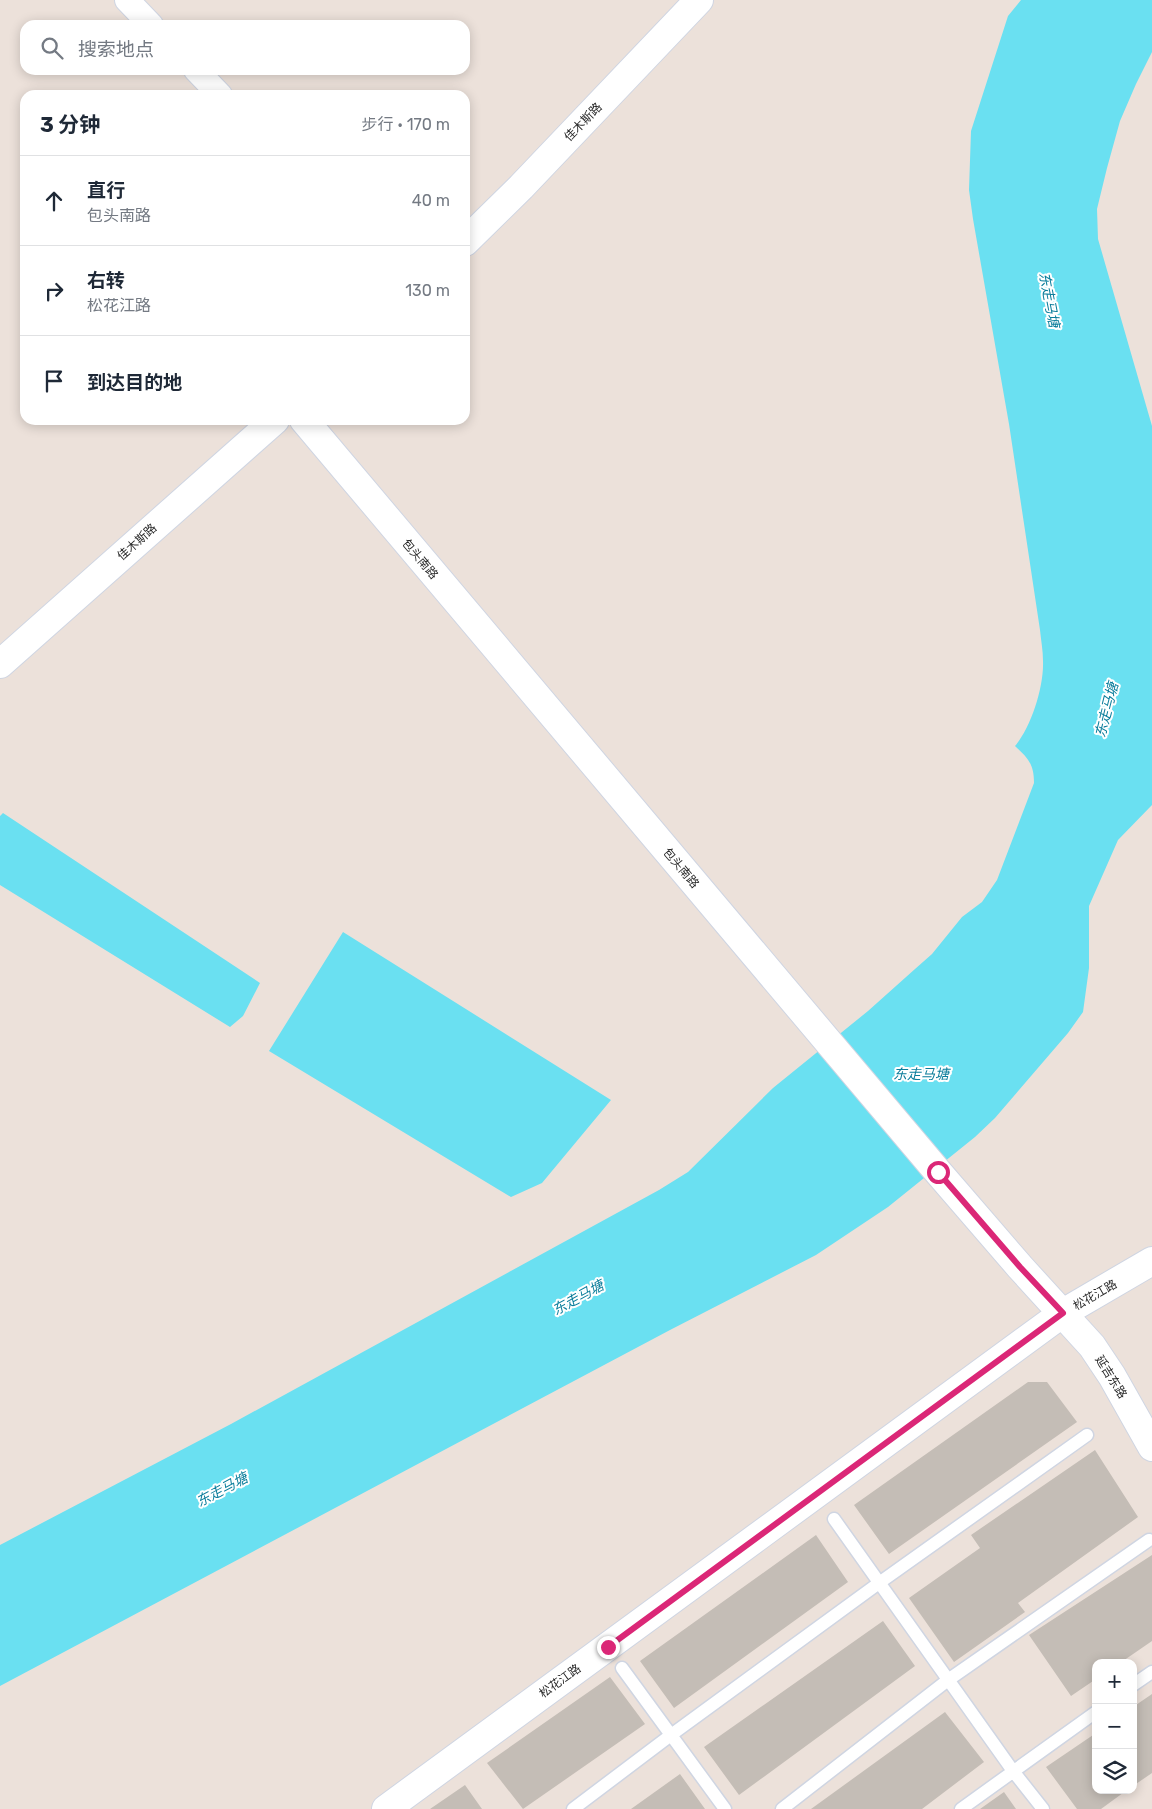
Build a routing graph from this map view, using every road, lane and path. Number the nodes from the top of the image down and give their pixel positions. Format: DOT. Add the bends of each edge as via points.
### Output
graph roads {
  1 [pos="127,0"];
  2 [pos="699,0"];
  3 [pos="146,20"];
  4 [pos="201,75"];
  5 [pos="215,90"];
  6 [pos="470,237"];
  7 [pos="269,425"];
  8 [pos="308,425"];
  9 [pos="0,664"];
  10 [pos="1152,1262"];
  11 [pos="1063,1313"];
  12 [pos="1087,1435"];
  13 [pos="1152,1447"];
  14 [pos="834,1520"];
  15 [pos="1148,1540"];
  16 [pos="879,1583"];
  17 [pos="622,1668"];
  18 [pos="1152,1672"];
  19 [pos="948,1680"];
  20 [pos="1137,1682"];
  21 [pos="1092,1715"];
  22 [pos="671,1735"];
  23 [pos="1013,1771"];
  24 [pos="386,1809"];
  25 [pos="573,1809"];
  26 [pos="725,1809"];
  27 [pos="782,1809"];
  28 [pos="961,1809"];
  29 [pos="1044,1809"];
  1 -- 3 [label="street"];
  2 -- 6 [label="street, 佳木斯路"];
  4 -- 5 [label="street"];
  7 -- 9 [label="street, 佳木斯路"];
  8 -- 11 [label="street, 包头南路" via="824,1038"];
  10 -- 11 [label="street, 松花江路"];
  11 -- 13 [label="street, 延吉东路" via="1107,1368"];
  11 -- 24 [label="street, 松花江路"];
  12 -- 16 [label="lane"];
  14 -- 16 [label="lane"];
  15 -- 19 [label="lane"];
  16 -- 19 [label="lane"];
  16 -- 22 [label="lane"];
  17 -- 22 [label="lane"];
  18 -- 20 [label="lane"];
  19 -- 23 [label="lane"];
  19 -- 27 [label="lane"];
  21 -- 23 [label="lane"];
  22 -- 25 [label="lane"];
  22 -- 26 [label="lane"];
  23 -- 28 [label="lane"];
  23 -- 29 [label="lane"];
}
